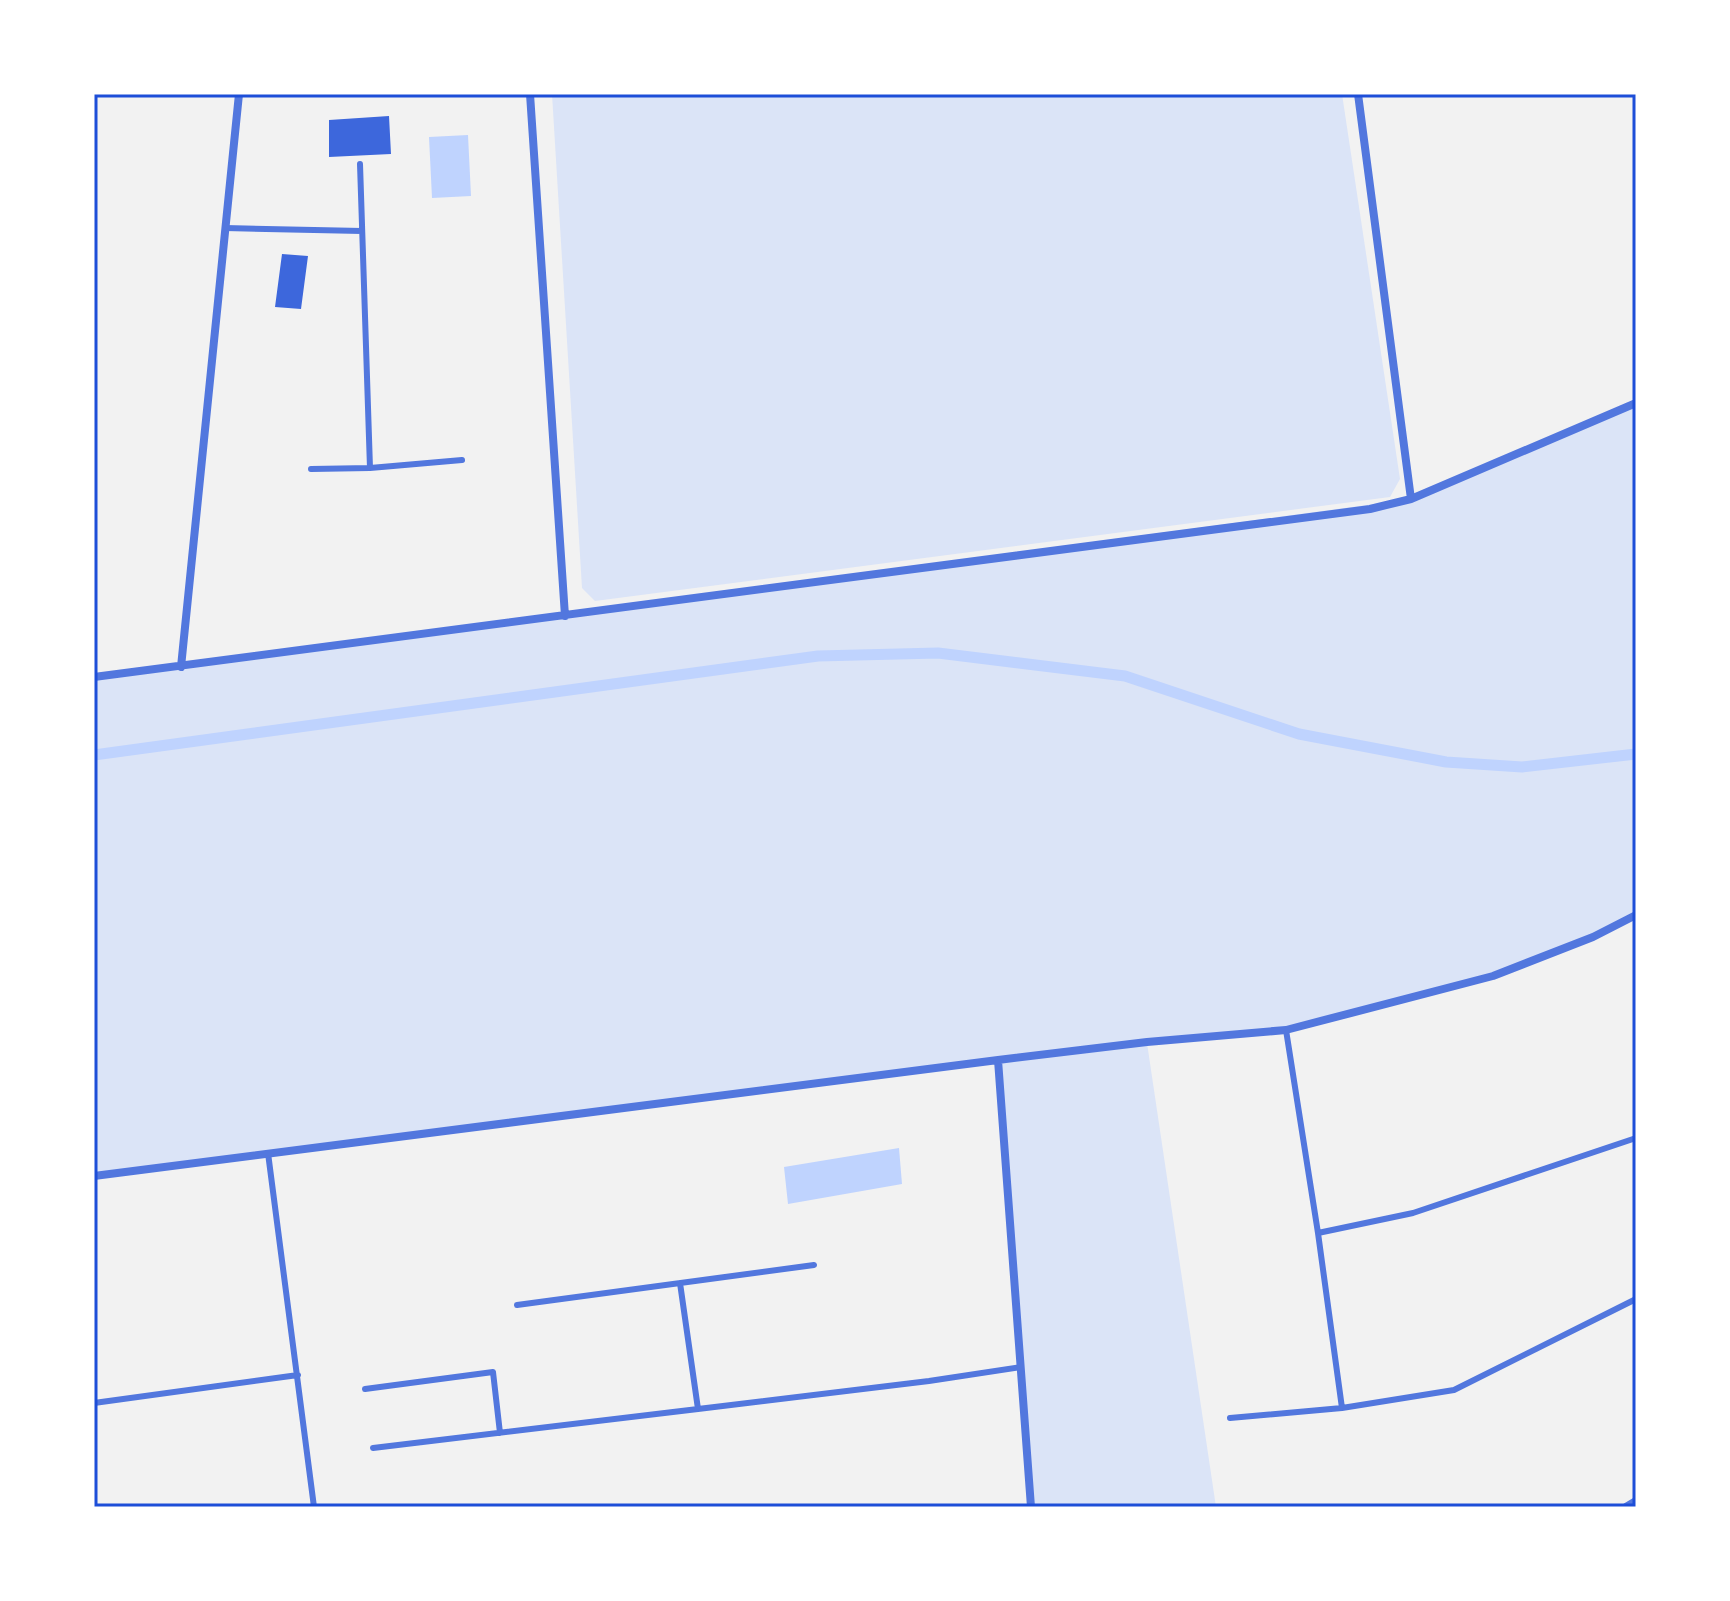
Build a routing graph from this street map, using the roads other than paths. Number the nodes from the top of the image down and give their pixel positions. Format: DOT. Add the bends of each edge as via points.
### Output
graph roads {
  1 [pos="239,94"];
  2 [pos="530,94"];
  3 [pos="1358,94"];
  4 [pos="360,164"];
  5 [pos="225,228"];
  6 [pos="362,231"];
  7 [pos="1636,403"];
  8 [pos="462,460"];
  9 [pos="370,468"];
  10 [pos="311,469"];
  11 [pos="1411,499"];
  12 [pos="565,616"];
  13 [pos="181,667"];
  14 [pos="94,677"];
  15 [pos="1636,915"];
  16 [pos="1286,1030"];
  17 [pos="998,1060"];
  18 [pos="1636,1138"];
  19 [pos="268,1153"];
  20 [pos="94,1176"];
  21 [pos="1318,1233"];
  22 [pos="814,1265"];
  23 [pos="680,1283"];
  24 [pos="1636,1299"];
  25 [pos="517,1305"];
  26 [pos="1021,1367"];
  27 [pos="298,1375"];
  28 [pos="365,1389"];
  29 [pos="94,1403"];
  30 [pos="1342,1408"];
  31 [pos="698,1409"];
  32 [pos="1230,1418"];
  33 [pos="500,1433"];
  34 [pos="373,1448"];
  35 [pos="1636,1501"];
  36 [pos="314,1507"];
  37 [pos="1031,1507"];
  38 [pos="1626,1507"];
  1 -- 5 [label="street"];
  2 -- 12 [label="street"];
  3 -- 11 [label="street"];
  4 -- 6 [label="lane"];
  5 -- 6 [label="lane"];
  5 -- 13 [label="street"];
  6 -- 9 [label="lane"];
  7 -- 11 [label="street"];
  8 -- 9 [label="lane"];
  9 -- 10 [label="lane"];
  11 -- 12 [label="street" via="1354,512"];
  12 -- 13 [label="street"];
  13 -- 14 [label="street"];
  15 -- 16 [label="street" via="1493,976"];
  16 -- 17 [label="street"];
  16 -- 21 [label="lane"];
  17 -- 19 [label="street"];
  17 -- 26 [label="street"];
  18 -- 21 [label="lane" via="1413,1213"];
  19 -- 20 [label="street"];
  19 -- 27 [label="lane"];
  21 -- 30 [label="lane"];
  22 -- 23 [label="lane"];
  23 -- 25 [label="lane"];
  23 -- 31 [label="lane"];
  24 -- 30 [label="lane" via="1454,1390"];
  26 -- 31 [label="lane"];
  26 -- 37 [label="street"];
  27 -- 29 [label="lane"];
  27 -- 36 [label="lane"];
  28 -- 33 [label="lane" via="493,1372"];
  30 -- 32 [label="lane"];
  31 -- 33 [label="lane"];
  33 -- 34 [label="lane"];
  35 -- 38 [label="street"];
}
